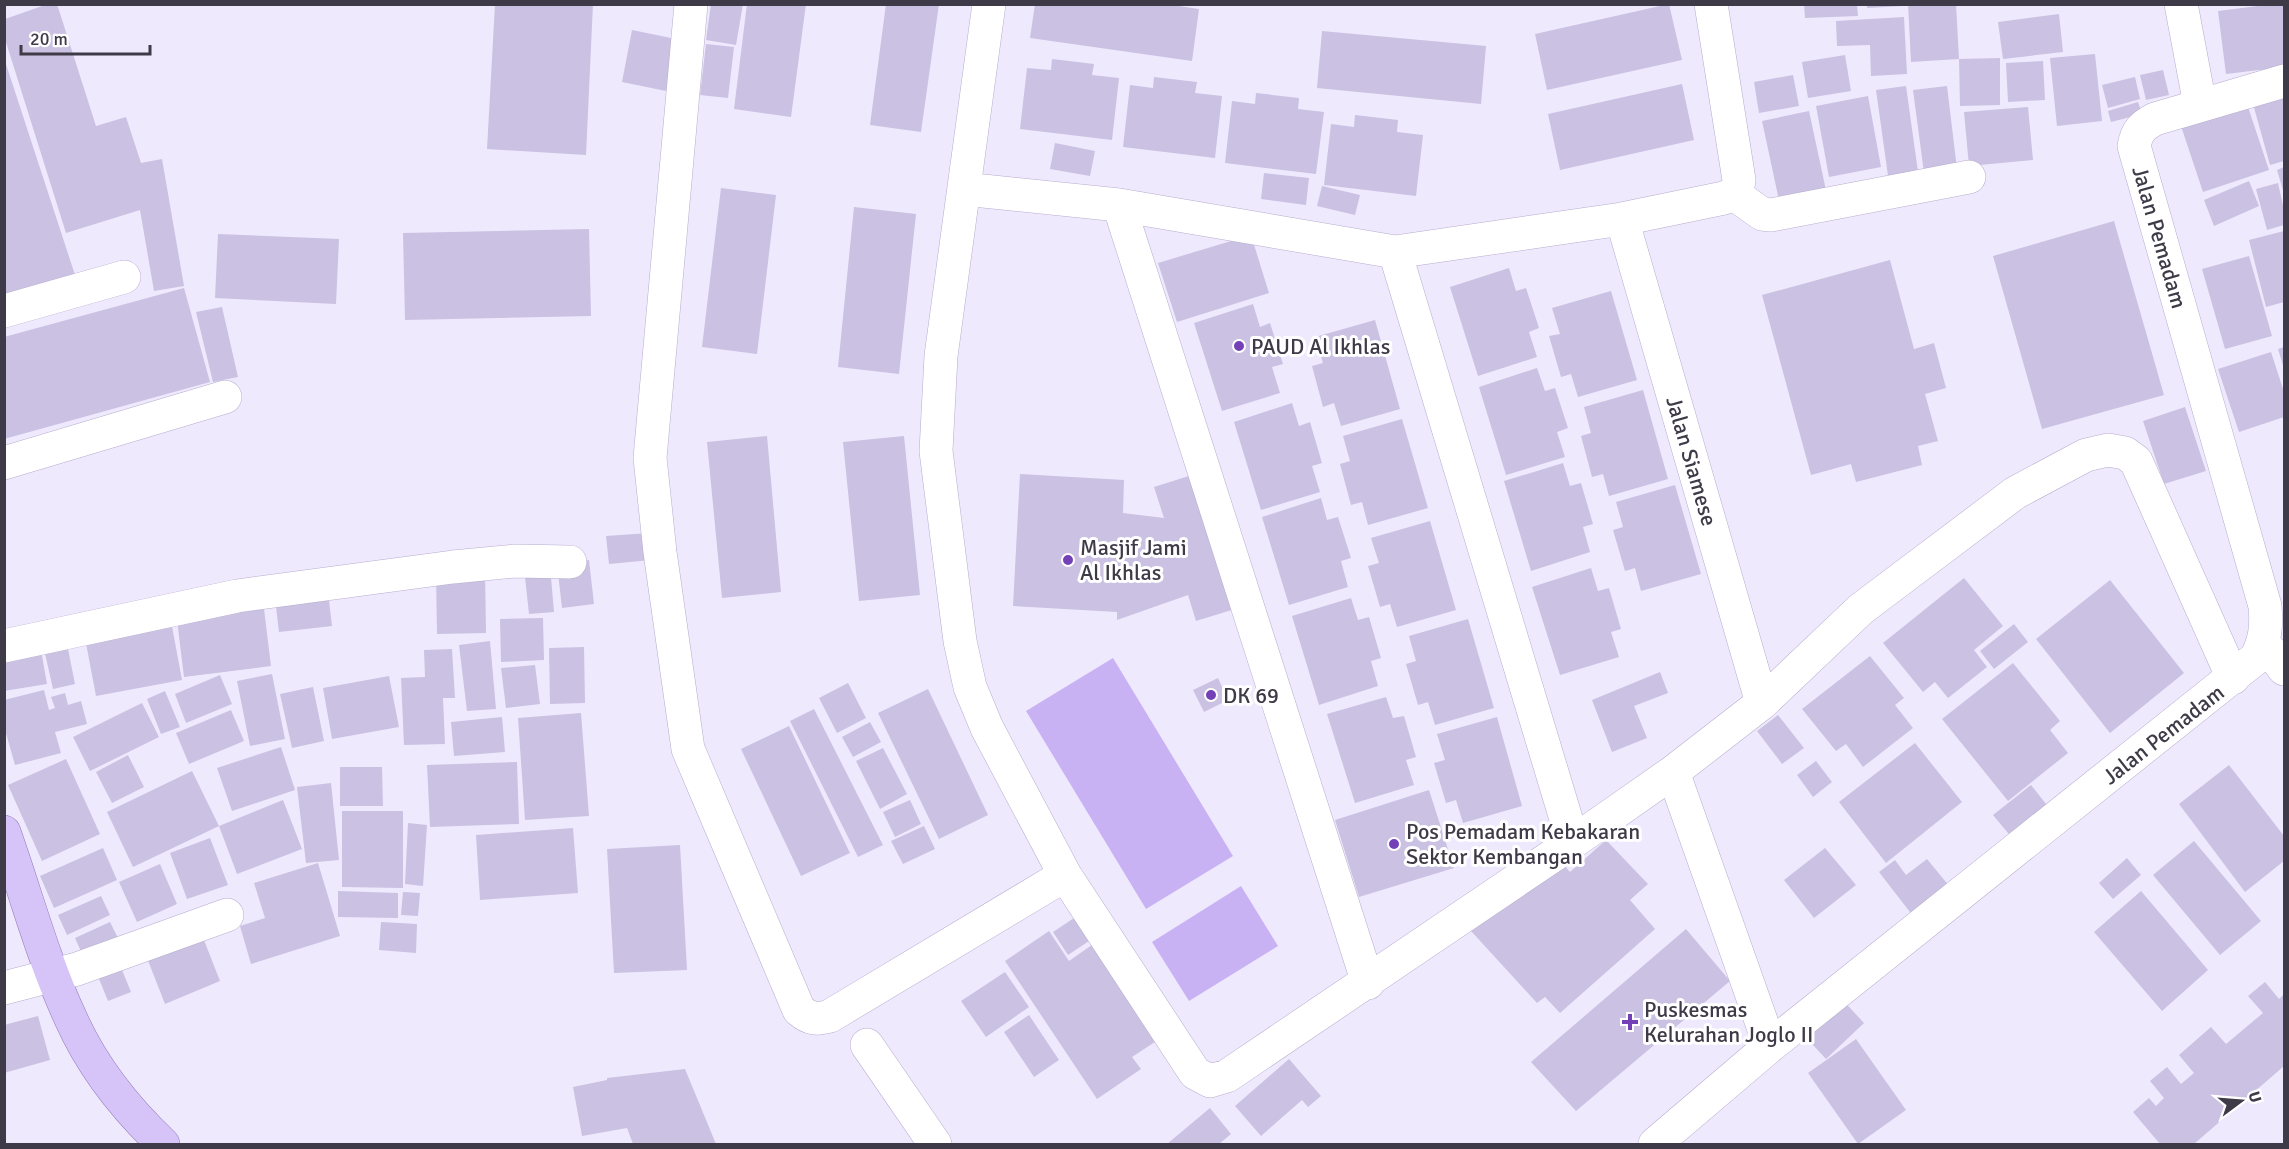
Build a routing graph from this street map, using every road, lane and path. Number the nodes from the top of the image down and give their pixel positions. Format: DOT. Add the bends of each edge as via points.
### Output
graph roads {
  1 [pos="691,4"];
  2 [pos="988,4"];
  3 [pos="1712,4"];
  4 [pos="2181,4"];
  5 [pos="2284,81"];
  6 [pos="2200,105"];
  7 [pos="1969,177"];
  8 [pos="964,189"];
  9 [pos="1734,194"];
  10 [pos="1119,205"];
  11 [pos="1622,219"];
  12 [pos="1395,252"];
  13 [pos="124,277"];
  14 [pos="4,311"];
  15 [pos="225,397"];
  16 [pos="4,464"];
  17 [pos="570,562"];
  18 [pos="2264,643"];
  19 [pos="4,646"];
  20 [pos="2284,669"];
  21 [pos="2233,678"];
  22 [pos="1762,703"];
  23 [pos="1673,772"];
  24 [pos="4,832"];
  25 [pos="1573,842"];
  26 [pos="1065,875"];
  27 [pos="227,915"];
  28 [pos="53,976"];
  29 [pos="1368,982"];
  30 [pos="4,988"];
  31 [pos="867,1045"];
  32 [pos="1770,1046"];
  33 [pos="164,1144"];
  34 [pos="935,1144"];
  35 [pos="1655,1144"];
  1 -- 26 [label="street" via="650,458 660,552 688,749 799,1011 808,1018 830,1016"];
  2 -- 8 [label="street"];
  3 -- 9 [label="street" via="1739,180"];
  4 -- 6 [label="street"];
  5 -- 6 [label="street"];
  6 -- 18 [label="street, Jalan Pemadam" via="2143,126 2136,134 2134,146 2265,606"];
  7 -- 9 [label="street" via="1772,214 1762,214"];
  8 -- 10 [label="street"];
  8 -- 26 [label="street" via="941,356 936,451 960,641 970,687 987,728"];
  9 -- 11 [label="street"];
  10 -- 12 [label="street"];
  10 -- 29 [label="street"];
  11 -- 12 [label="street"];
  11 -- 22 [label="street, Jalan Siamese"];
  12 -- 25 [label="street"];
  13 -- 14 [label="street"];
  15 -- 16 [label="street"];
  17 -- 19 [label="street" via="515,561 453,567 237,596"];
  18 -- 20 [label="street"];
  18 -- 21 [label="street, Jalan Pemadam" via="2256,658"];
  21 -- 22 [label="street" via="2136,461 2125,453 2108,450 2086,455 2015,493 1861,609"];
  21 -- 32 [label="street, Jalan Pemadam"];
  22 -- 23 [label="street"];
  23 -- 25 [label="street"];
  23 -- 32 [label="street"];
  24 -- 28 [label="main road"];
  25 -- 29 [label="street"];
  26 -- 29 [label="street" via="1195,1073 1210,1081 1227,1076"];
  27 -- 28 [label="street"];
  28 -- 30 [label="street"];
  28 -- 33 [label="main road" via="71,1020 95,1062 123,1101"];
  31 -- 34 [label="street"];
  32 -- 35 [label="street, Jalan Pemadam"];
}
